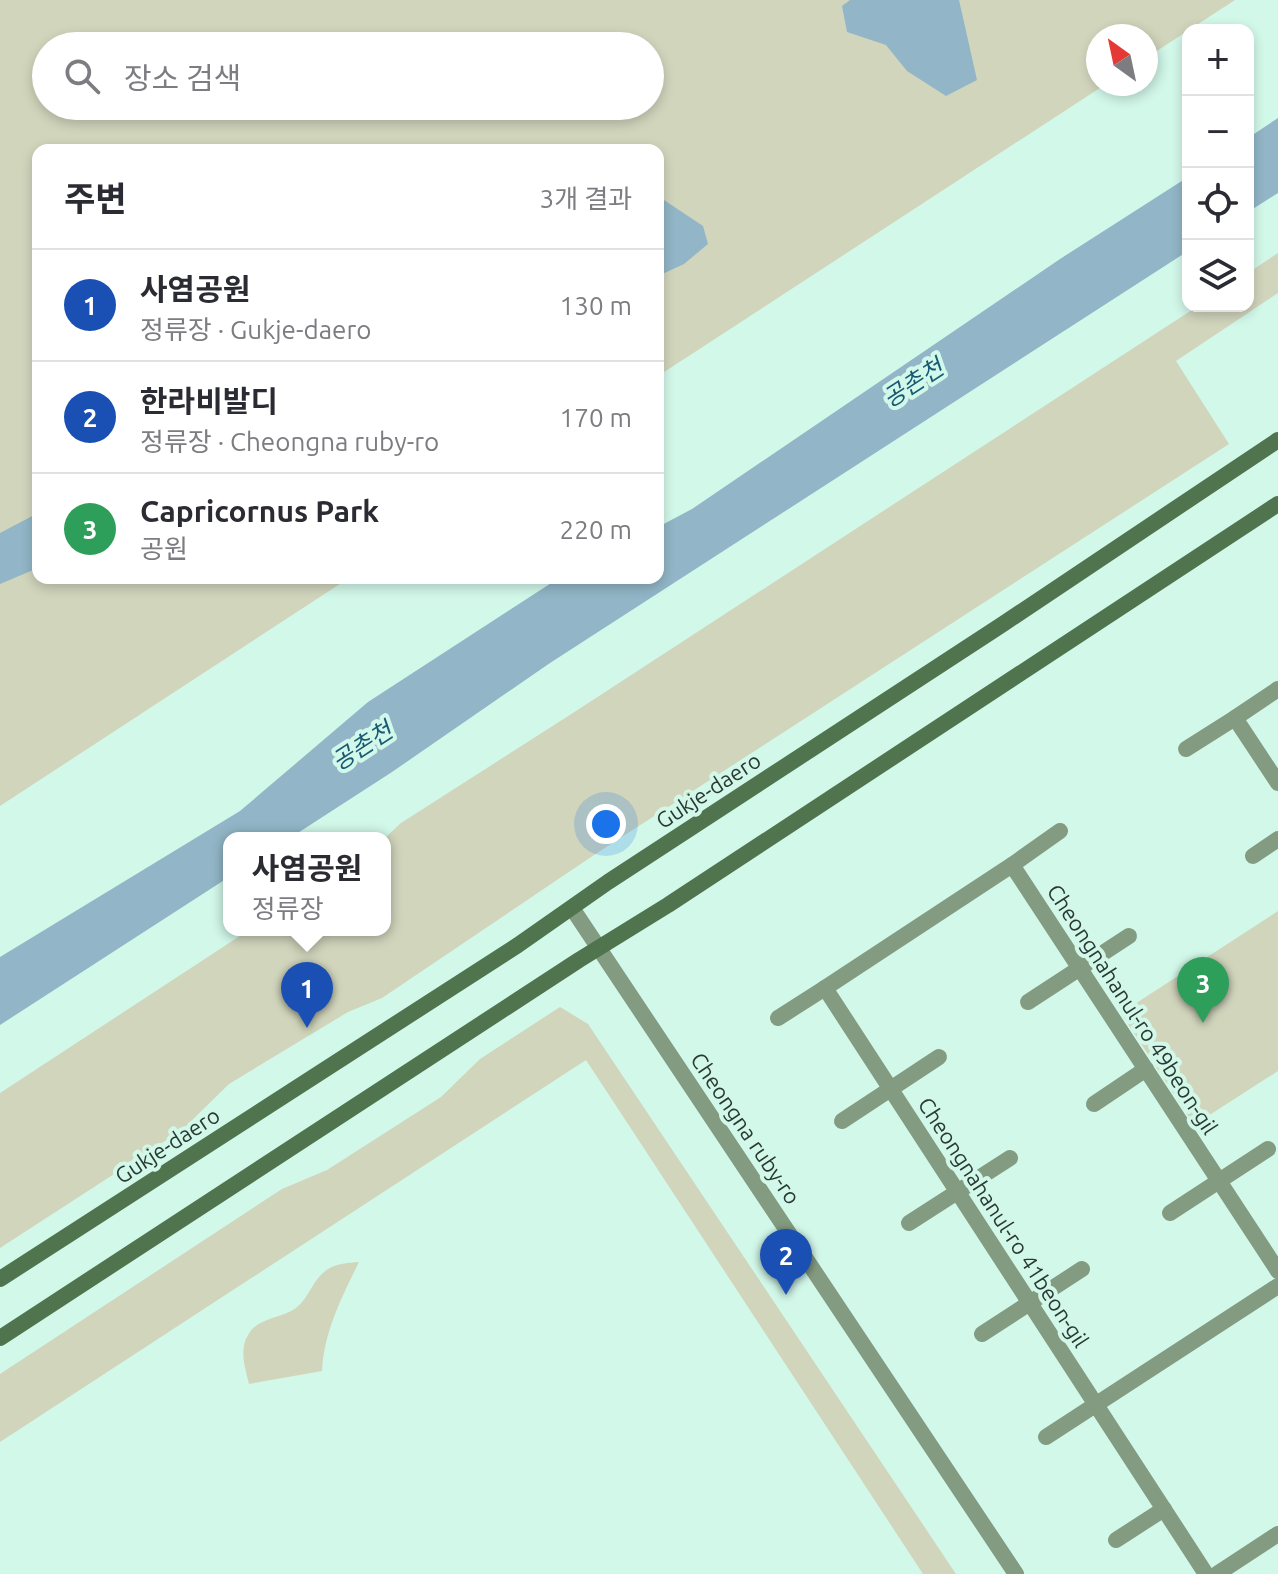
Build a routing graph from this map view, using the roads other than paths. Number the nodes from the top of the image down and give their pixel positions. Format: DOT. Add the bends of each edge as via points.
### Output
graph roads {
  1 [pos="1278,440"];
  2 [pos="1278,504"];
  3 [pos="1278,689"];
  4 [pos="1235,718"];
  5 [pos="1186,749"];
  6 [pos="1278,783"];
  7 [pos="1060,831"];
  8 [pos="1278,839"];
  9 [pos="1253,856"];
  10 [pos="1012,865"];
  11 [pos="572,908"];
  12 [pos="1129,936"];
  13 [pos="599,948"];
  14 [pos="1080,968"];
  15 [pos="825,988"];
  16 [pos="1028,1002"];
  17 [pos="778,1018"];
  18 [pos="939,1057"];
  19 [pos="1146,1069"];
  20 [pos="891,1089"];
  21 [pos="1094,1104"];
  22 [pos="842,1121"];
  23 [pos="1268,1149"];
  24 [pos="1010,1158"];
  25 [pos="1219,1181"];
  26 [pos="958,1192"];
  27 [pos="1170,1213"];
  28 [pos="909,1223"];
  29 [pos="1082,1269"];
  30 [pos="1278,1271"];
  31 [pos="0,1279"];
  32 [pos="1278,1286"];
  33 [pos="1030,1303"];
  34 [pos="982,1334"];
  35 [pos="0,1338"];
  36 [pos="1096,1405"];
  37 [pos="1046,1437"];
  38 [pos="1164,1509"];
  39 [pos="1278,1534"];
  40 [pos="1116,1540"];
  41 [pos="1016,1574"];
  42 [pos="1206,1574"];
  43 [pos="1217,1574"];
  1 -- 11 [label="main road, Gukje-daero"];
  2 -- 13 [label="main road"];
  3 -- 4 [label="street"];
  4 -- 5 [label="street"];
  4 -- 6 [label="street"];
  7 -- 10 [label="street"];
  8 -- 9 [label="street"];
  10 -- 14 [label="street, Cheongnahanul-ro 49beon-gil"];
  10 -- 15 [label="street"];
  11 -- 13 [label="street, Cheongna ruby-ro"];
  11 -- 31 [label="main road, Gukje-daero"];
  12 -- 14 [label="street"];
  13 -- 35 [label="main road"];
  13 -- 41 [label="street, Cheongna ruby-ro"];
  14 -- 16 [label="street"];
  14 -- 19 [label="street, Cheongnahanul-ro 49beon-gil"];
  15 -- 17 [label="street"];
  15 -- 20 [label="street, Cheongnahanul-ro 41beon-gil"];
  18 -- 20 [label="street"];
  19 -- 21 [label="street"];
  19 -- 25 [label="street, Cheongnahanul-ro 49beon-gil"];
  20 -- 22 [label="street"];
  20 -- 26 [label="street, Cheongnahanul-ro 41beon-gil"];
  23 -- 25 [label="street"];
  24 -- 26 [label="street"];
  25 -- 27 [label="street"];
  25 -- 30 [label="street, Cheongnahanul-ro 49beon-gil"];
  26 -- 28 [label="street"];
  26 -- 33 [label="street, Cheongnahanul-ro 41beon-gil"];
  29 -- 33 [label="street"];
  32 -- 36 [label="street"];
  33 -- 34 [label="street"];
  33 -- 36 [label="street, Cheongnahanul-ro 41beon-gil"];
  36 -- 37 [label="street"];
  36 -- 38 [label="street, Cheongnahanul-ro 41beon-gil"];
  38 -- 40 [label="street"];
  38 -- 42 [label="street, Cheongnahanul-ro 41beon-gil"];
  39 -- 43 [label="street"];
}
